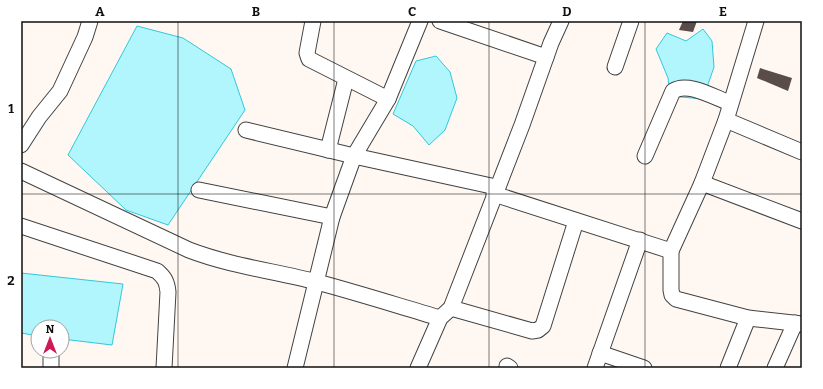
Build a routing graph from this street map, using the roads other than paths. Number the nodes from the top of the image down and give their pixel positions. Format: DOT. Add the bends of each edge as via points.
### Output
graph roads {
  1 [pos="90,21"];
  2 [pos="313,21"];
  3 [pos="420,21"];
  4 [pos="440,21"];
  5 [pos="561,21"];
  6 [pos="631,21"];
  7 [pos="756,21"];
  8 [pos="546,57"];
  9 [pos="615,66"];
  10 [pos="346,79"];
  11 [pos="388,99"];
  12 [pos="730,103"];
  13 [pos="726,120"];
  14 [pos="246,130"];
  15 [pos="21,145"];
  16 [pos="328,150"];
  17 [pos="802,152"];
  18 [pos="354,156"];
  19 [pos="644,156"];
  20 [pos="21,171"];
  21 [pos="702,184"];
  22 [pos="200,190"];
  23 [pos="495,190"];
  24 [pos="332,217"];
  25 [pos="576,221"];
  26 [pos="802,221"];
  27 [pos="21,226"];
  28 [pos="640,240"];
  29 [pos="671,251"];
  30 [pos="316,282"];
  31 [pos="445,313"];
  32 [pos="748,318"];
  33 [pos="799,324"];
  34 [pos="600,353"];
  35 [pos="164,368"];
  36 [pos="295,368"];
  37 [pos="418,368"];
  38 [pos="595,368"];
  39 [pos="644,368"];
  40 [pos="728,368"];
  41 [pos="775,368"];
  1 -- 15 [label="street" via="60,92 39,117"];
  2 -- 10 [label="street" via="307,53 309,59"];
  3 -- 11 [label="street"];
  4 -- 8 [label="street"];
  5 -- 8 [label="street"];
  6 -- 9 [label="street"];
  7 -- 12 [label="street"];
  8 -- 23 [label="street"];
  10 -- 11 [label="street"];
  10 -- 16 [label="street"];
  11 -- 18 [label="street"];
  12 -- 13 [label="street"];
  12 -- 19 [label="street" via="691,88 678,88 673,92"];
  13 -- 17 [label="street"];
  13 -- 21 [label="street"];
  14 -- 16 [label="street"];
  16 -- 18 [label="street"];
  18 -- 23 [label="street"];
  18 -- 24 [label="street"];
  20 -- 30 [label="street" via="211,259"];
  21 -- 26 [label="street"];
  21 -- 29 [label="street"];
  22 -- 24 [label="street"];
  23 -- 25 [label="street"];
  23 -- 31 [label="street"];
  24 -- 30 [label="street"];
  25 -- 28 [label="street"];
  25 -- 31 [label="street" via="543,326 538,330 532,331"];
  27 -- 35 [label="street" via="157,271 164,277 168,284"];
  28 -- 29 [label="street"];
  28 -- 34 [label="street"];
  29 -- 32 [label="street" via="671,290 676,299"];
  30 -- 31 [label="street"];
  30 -- 36 [label="street"];
  31 -- 37 [label="street"];
  32 -- 33 [label="street"];
  32 -- 40 [label="street"];
  33 -- 41 [label="street"];
  34 -- 38 [label="street"];
  34 -- 39 [label="street"];
}
